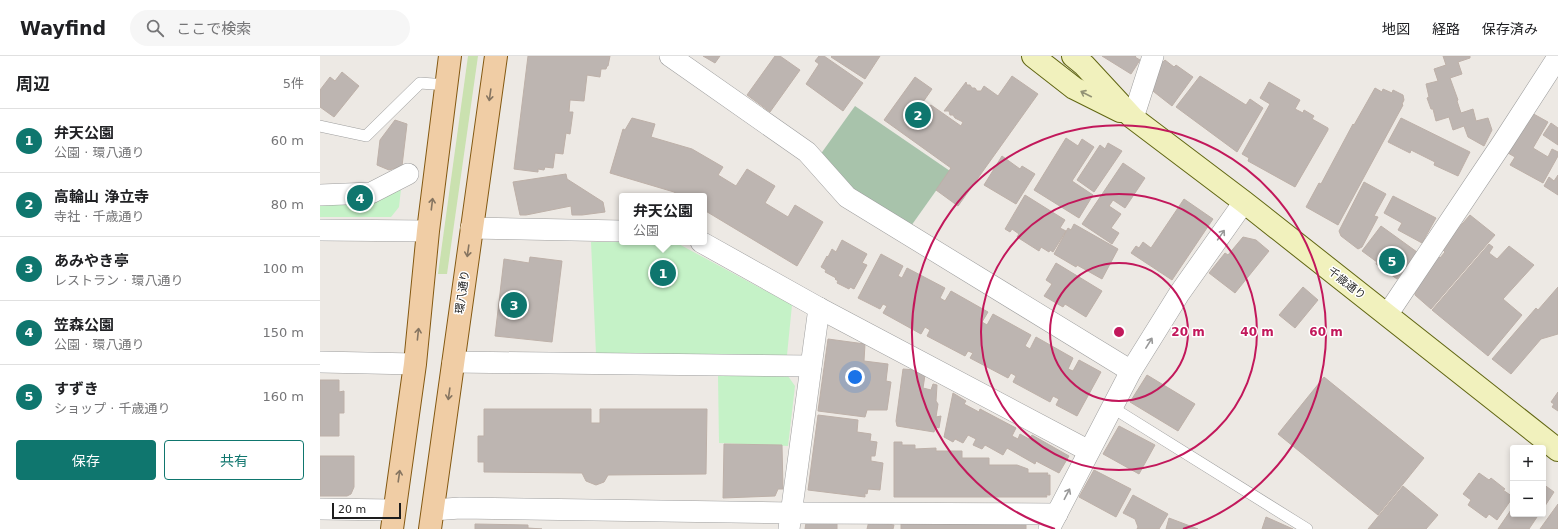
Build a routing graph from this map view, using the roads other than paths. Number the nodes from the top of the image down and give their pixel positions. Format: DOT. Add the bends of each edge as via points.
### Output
graph roads {
  1 [pos="450,56"];
  2 [pos="496,56"];
  3 [pos="670,56"];
  4 [pos="1033,56"];
  5 [pos="1073,56"];
  6 [pos="1153,56"];
  7 [pos="1557,61"];
  8 [pos="446,85"];
  9 [pos="1133,118"];
  10 [pos="320,126"];
  11 [pos="408,174"];
  12 [pos="320,195"];
  13 [pos="1244,202"];
  14 [pos="471,228"];
  15 [pos="320,230"];
  16 [pos="428,231"];
  17 [pos="619,231"];
  18 [pos="706,245"];
  19 [pos="820,308"];
  20 [pos="1387,315"];
  21 [pos="320,362"];
  22 [pos="453,362"];
  23 [pos="415,364"];
  24 [pos="810,366"];
  25 [pos="1131,371"];
  26 [pos="1112,408"];
  27 [pos="1558,450"];
  28 [pos="1089,451"];
  29 [pos="320,509"];
  30 [pos="432,519"];
  31 [pos="393,520"];
  32 [pos="790,521"];
  33 [pos="1053,521"];
  34 [pos="1307,529"];
  1 -- 8 [label="main road"];
  2 -- 14 [label="main road, 環八通り, one-way"];
  3 -- 25 [label="street" via="807,152 847,196"];
  9 -- 4 [label="street, 千歳通り, one-way" via="1074,88"];
  5 -- 9 [label="street, 千歳通り"];
  6 -- 9 [label="street"];
  7 -- 20 [label="street"];
  8 -- 10 [label="lane" via="420,83 366,136"];
  16 -- 8 [label="main road, one-way"];
  9 -- 13 [label="street, 千歳通り"];
  11 -- 12 [label="street" via="371,193"];
  13 -- 20 [label="street, 千歳通り"];
  25 -- 13 [label="street, one-way" via="1179,294"];
  14 -- 17 [label="street"];
  14 -- 22 [label="main road, 環八通り, one-way"];
  15 -- 16 [label="street"];
  23 -- 16 [label="main road, one-way"];
  18 -- 19 [label="street"];
  19 -- 24 [label="street"];
  19 -- 28 [label="street"];
  20 -- 27 [label="street, 千歳通り"];
  21 -- 23 [label="street"];
  22 -- 24 [label="street"];
  22 -- 30 [label="main road, 環八通り, one-way"];
  31 -- 23 [label="main road, one-way"];
  24 -- 32 [label="street"];
  25 -- 26 [label="street"];
  26 -- 28 [label="street"];
  26 -- 34 [label="lane"];
  33 -- 28 [label="street, one-way"];
  29 -- 31 [label="street"];
  30 -- 32 [label="street" via="460,508"];
  32 -- 33 [label="street"];
}
